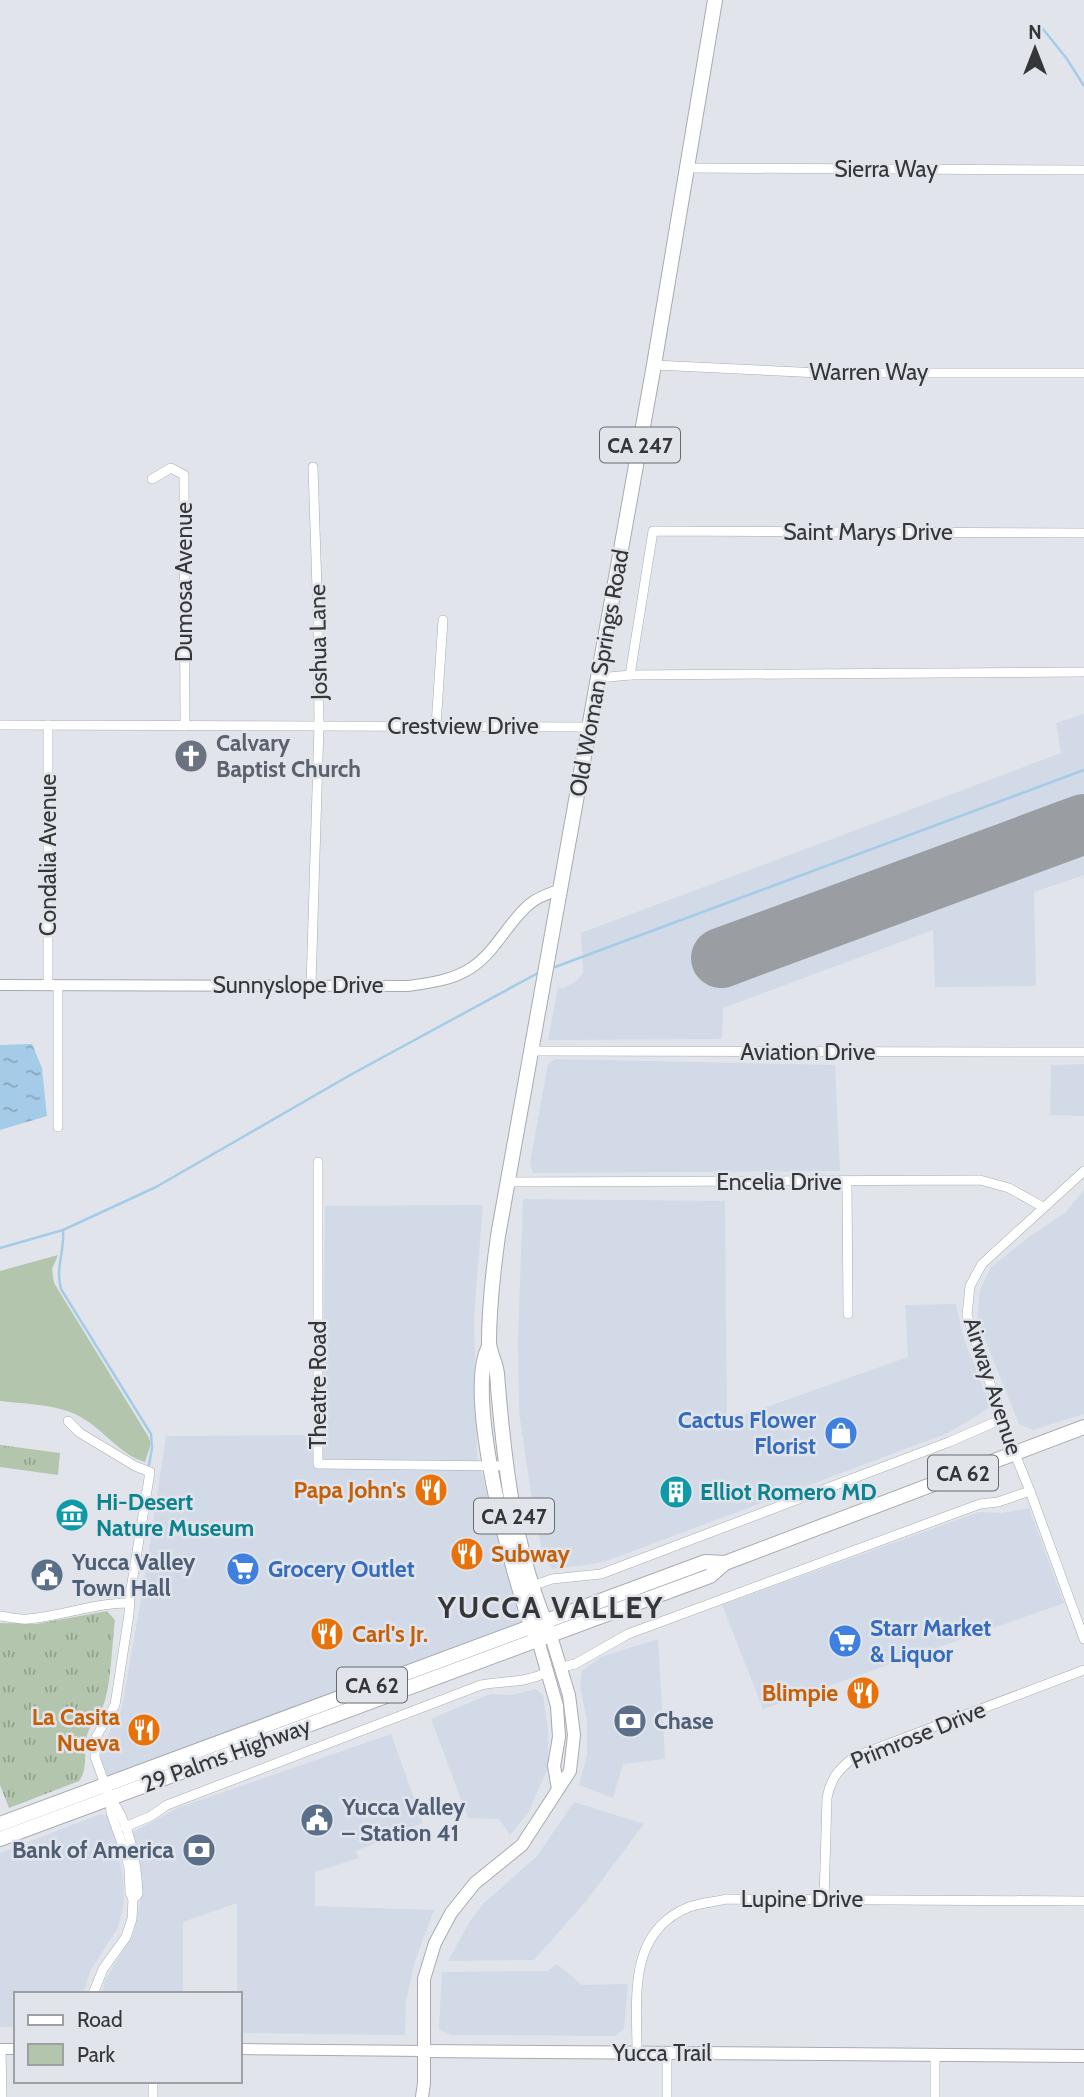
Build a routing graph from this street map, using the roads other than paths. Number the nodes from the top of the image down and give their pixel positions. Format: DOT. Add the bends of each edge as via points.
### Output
graph roads {
  1 [pos="715,0"];
  2 [pos="688,168"];
  3 [pos="1084,170"];
  4 [pos="654,365"];
  5 [pos="1084,373"];
  6 [pos="313,467"];
  7 [pos="152,480"];
  8 [pos="1084,533"];
  9 [pos="443,620"];
  10 [pos="1084,671"];
  11 [pos="630,676"];
  12 [pos="598,678"];
  13 [pos="0,725"];
  14 [pos="48,725"];
  15 [pos="185,726"];
  16 [pos="319,726"];
  17 [pos="436,726"];
  18 [pos="590,727"];
  19 [pos="561,889"];
  20 [pos="0,985"];
  21 [pos="53,985"];
  22 [pos="311,985"];
  23 [pos="532,1051"];
  24 [pos="1084,1052"];
  25 [pos="58,1127"];
  26 [pos="318,1162"];
  27 [pos="1084,1171"];
  28 [pos="508,1182"];
  29 [pos="847,1182"];
  30 [pos="1043,1207"];
  31 [pos="848,1314"];
  32 [pos="1002,1419"];
  33 [pos="68,1421"];
  34 [pos="1084,1427"];
  35 [pos="1014,1454"];
  36 [pos="498,1466"];
  37 [pos="1030,1491"];
  38 [pos="725,1563"];
  39 [pos="532,1586"];
  40 [pos="129,1603"];
  41 [pos="0,1616"];
  42 [pos="538,1624"];
  43 [pos="544,1638"];
  44 [pos="1084,1639"];
  45 [pos="562,1667"];
  46 [pos="1084,1670"];
  47 [pos="548,1672"];
  48 [pos="558,1789"];
  49 [pos="107,1792"];
  50 [pos="0,1824"];
  51 [pos="125,1827"];
  52 [pos="0,1839"];
  53 [pos="133,1899"];
  54 [pos="824,1899"];
  55 [pos="1084,1901"];
  56 [pos="94,1992"];
  57 [pos="1,2049"];
  58 [pos="242,2049"];
  59 [pos="423,2051"];
  60 [pos="637,2052"];
  61 [pos="667,2053"];
  62 [pos="935,2054"];
  63 [pos="1084,2056"];
  64 [pos="2,2097"];
  65 [pos="422,2097"];
  66 [pos="667,2097"];
  67 [pos="935,2097"];
  1 -- 2 [label="main road, Old Woman Springs Road / CA 247"];
  2 -- 3 [label="street, Sierra Way"];
  2 -- 4 [label="main road, Old Woman Springs Road / CA 247"];
  4 -- 5 [label="street, Warren Way" via="820,373"];
  4 -- 12 [label="main road, Old Woman Springs Road / CA 247"];
  6 -- 16 [label="street, Joshua Lane"];
  7 -- 15 [label="street, Dumosa Avenue" via="171,468 184,475"];
  8 -- 11 [label="street, Saint Marys Drive" via="653,531"];
  9 -- 17 [label="street"];
  10 -- 11 [label="street"];
  11 -- 12 [label="street"];
  12 -- 18 [label="main road, Old Woman Springs Road / CA 247"];
  13 -- 14 [label="street, Crestview Drive"];
  14 -- 15 [label="street, Crestview Drive"];
  14 -- 21 [label="street, Condalia Avenue"];
  15 -- 16 [label="street, Crestview Drive"];
  16 -- 17 [label="street, Crestview Drive"];
  16 -- 22 [label="street, Joshua Lane"];
  17 -- 18 [label="street, Crestview Drive"];
  18 -- 19 [label="main road, Old Woman Springs Road / CA 247"];
  19 -- 22 [label="street, Sunnyslope Drive" via="531,902 491,951 456,976 408,986"];
  19 -- 23 [label="main road, Old Woman Springs Road / CA 247"];
  20 -- 21 [label="street, Sunnyslope Drive"];
  21 -- 22 [label="street, Sunnyslope Drive"];
  21 -- 25 [label="street, Condalia Avenue"];
  23 -- 24 [label="street, Aviation Drive"];
  23 -- 28 [label="main road, Old Woman Springs Road / CA 247"];
  26 -- 36 [label="street, Theatre Road" via="318,1464"];
  27 -- 30 [label="street, Airway Avenue"];
  28 -- 29 [label="street, Encelia Drive"];
  28 -- 36 [label="main road, Old Woman Springs Road / CA 247" via="491,1290 489,1347 482,1359 482,1388"];
  29 -- 30 [label="street, Encelia Drive" via="980,1180 1009,1188"];
  29 -- 31 [label="street"];
  30 -- 32 [label="street, Airway Avenue" via="982,1264 967,1301 971,1330"];
  32 -- 35 [label="street, Airway Avenue"];
  32 -- 39 [label="street" via="601,1574"];
  33 -- 40 [label="street" via="80,1433 150,1472"];
  34 -- 35 [label="main road, 29 Palms Highway / CA 62"];
  35 -- 37 [label="street, Airway Avenue"];
  35 -- 38 [label="main road, 29 Palms Highway / CA 62"];
  36 -- 39 [label="main road, Old Woman Springs Road / CA 247"];
  36 -- 42 [label="main road, Old Woman Springs Road / CA 247" via="506,1541"];
  37 -- 44 [label="street, Airway Avenue"];
  37 -- 45 [label="street" via="980,1504 636,1631"];
  38 -- 42 [label="main road, 29 Palms Highway / CA 62" via="705,1562"];
  38 -- 43 [label="main road, 29 Palms Highway / CA 62" via="710,1576"];
  39 -- 42 [label="main road, Old Woman Springs Road / CA 247"];
  40 -- 41 [label="street" via="48,1617"];
  40 -- 49 [label="street" via="115,1705 96,1737 95,1757"];
  42 -- 43 [label="main road, Old Woman Springs Road / CA 247"];
  42 -- 49 [label="main road, 29 Palms Highway / CA 62"];
  43 -- 45 [label="main road"];
  43 -- 47 [label="main road"];
  43 -- 49 [label="main road, 29 Palms Highway / CA 62"];
  45 -- 48 [label="main road" via="574,1735 570,1772"];
  46 -- 54 [label="street, Primrose Drive" via="854,1758 837,1770 827,1798"];
  47 -- 48 [label="main road" via="559,1724 554,1766"];
  47 -- 51 [label="street" via="518,1683 481,1685 167,1805"];
  48 -- 59 [label="main road" via="522,1845 475,1883 435,1943 424,1979"];
  49 -- 50 [label="main road, 29 Palms Highway / CA 62"];
  49 -- 51 [label="street"];
  49 -- 52 [label="main road, 29 Palms Highway / CA 62"];
  49 -- 53 [label="street"];
  51 -- 53 [label="street" via="138,1880 138,1894"];
  53 -- 56 [label="street" via="125,1937"];
  54 -- 55 [label="street, Lupine Drive"];
  54 -- 60 [label="street, Lupine Drive" via="726,1899 691,1906 668,1917 652,1935 641,1960"];
  57 -- 64 [label="street"];
  58 -- 59 [label="street, Yucca Trail"];
  59 -- 60 [label="main road, Yucca Trail"];
  59 -- 65 [label="main road"];
  60 -- 61 [label="main road, Yucca Trail"];
  61 -- 62 [label="main road, Yucca Trail"];
  61 -- 66 [label="street"];
  62 -- 63 [label="main road, Yucca Trail"];
  62 -- 67 [label="street"];
}
